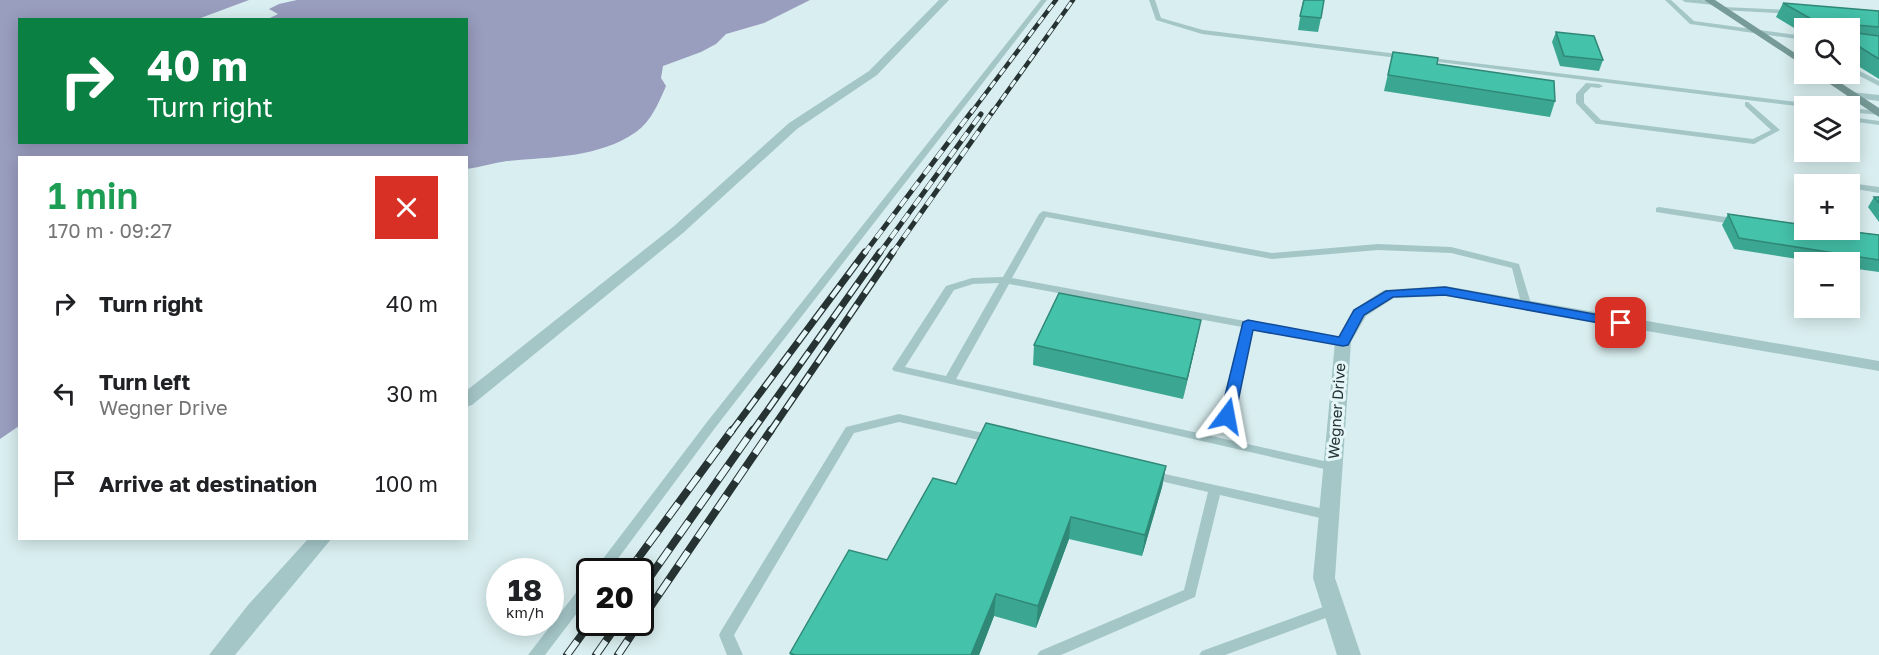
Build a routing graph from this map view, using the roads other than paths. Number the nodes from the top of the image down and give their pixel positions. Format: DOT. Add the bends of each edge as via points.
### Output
graph roads {
  1 [pos="944,0"];
  2 [pos="1044,0"];
  3 [pos="1152,0"];
  4 [pos="1668,0"];
  5 [pos="1685,0"];
  6 [pos="1715,4"];
  7 [pos="1803,14"];
  8 [pos="1756,31"];
  9 [pos="1794,37"];
  10 [pos="1794,56"];
  11 [pos="1860,74"];
  12 [pos="1835,84"];
  13 [pos="1879,84"];
  14 [pos="1852,95"];
  15 [pos="1879,98"];
  16 [pos="1748,104"];
  17 [pos="1794,104"];
  18 [pos="1794,111"];
  19 [pos="1860,111"];
  20 [pos="1879,112"];
  21 [pos="1860,120"];
  22 [pos="1879,123"];
  23 [pos="1860,187"];
  24 [pos="1879,190"];
  25 [pos="1659,210"];
  26 [pos="1748,223"];
  27 [pos="1006,280"];
  28 [pos="1527,307"];
  29 [pos="1248,324"];
  30 [pos="1343,342"];
  31 [pos="1879,366"];
  32 [pos="950,380"];
  33 [pos="468,399"];
  34 [pos="1227,416"];
  35 [pos="1000,441"];
  36 [pos="1333,466"];
  37 [pos="1136,471"];
  38 [pos="1215,489"];
  39 [pos="1329,515"];
  40 [pos="320,540"];
  41 [pos="611,558"];
  42 [pos="576,603"];
  43 [pos="1334,609"];
  44 [pos="221,655"];
  45 [pos="536,655"];
  46 [pos="735,655"];
  47 [pos="1045,655"];
  48 [pos="1207,655"];
  49 [pos="1349,655"];
  1 -- 33 [label="street" via="873,73 793,126 678,230"];
  2 -- 41 [label="lane"];
  3 -- 17 [label="lane" via="1158,19 1202,32"];
  4 -- 8 [label="lane" via="1692,23"];
  5 -- 6 [label="lane"];
  6 -- 7 [label="lane"];
  6 -- 8 [label="main road"];
  8 -- 9 [label="lane"];
  8 -- 10 [label="main road"];
  11 -- 13 [label="lane"];
  12 -- 14 [label="main road"];
  14 -- 15 [label="street"];
  14 -- 20 [label="main road"];
  16 -- 16 [label="lane" via="1589,85 1580,94 1580,103 1599,122 1754,142 1776,130"];
  16 -- 18 [label="lane"];
  19 -- 20 [label="lane"];
  21 -- 22 [label="lane"];
  23 -- 24 [label="lane"];
  25 -- 26 [label="lane"];
  27 -- 28 [label="lane" via="1043,214 1272,256 1378,247 1451,250 1516,266"];
  27 -- 29 [label="lane"];
  27 -- 32 [label="lane"];
  27 -- 32 [label="lane" via="972,281 950,288 898,369"];
  28 -- 30 [label="street, Wegner Drive" via="1445,291 1390,293 1359,313"];
  28 -- 31 [label="street, Wegner Drive"];
  29 -- 30 [label="lane"];
  29 -- 34 [label="lane"];
  30 -- 36 [label="street, Wegner Drive"];
  32 -- 36 [label="lane"];
  35 -- 46 [label="lane" via="899,418 850,430 726,635"];
  36 -- 39 [label="street, Wegner Drive"];
  37 -- 38 [label="lane"];
  38 -- 39 [label="lane"];
  38 -- 47 [label="lane" via="1190,593"];
  39 -- 43 [label="street, Wegner Drive" via="1324,578"];
  40 -- 44 [label="street"];
  42 -- 45 [label="lane"];
  43 -- 48 [label="lane"];
  43 -- 49 [label="street"];
}
